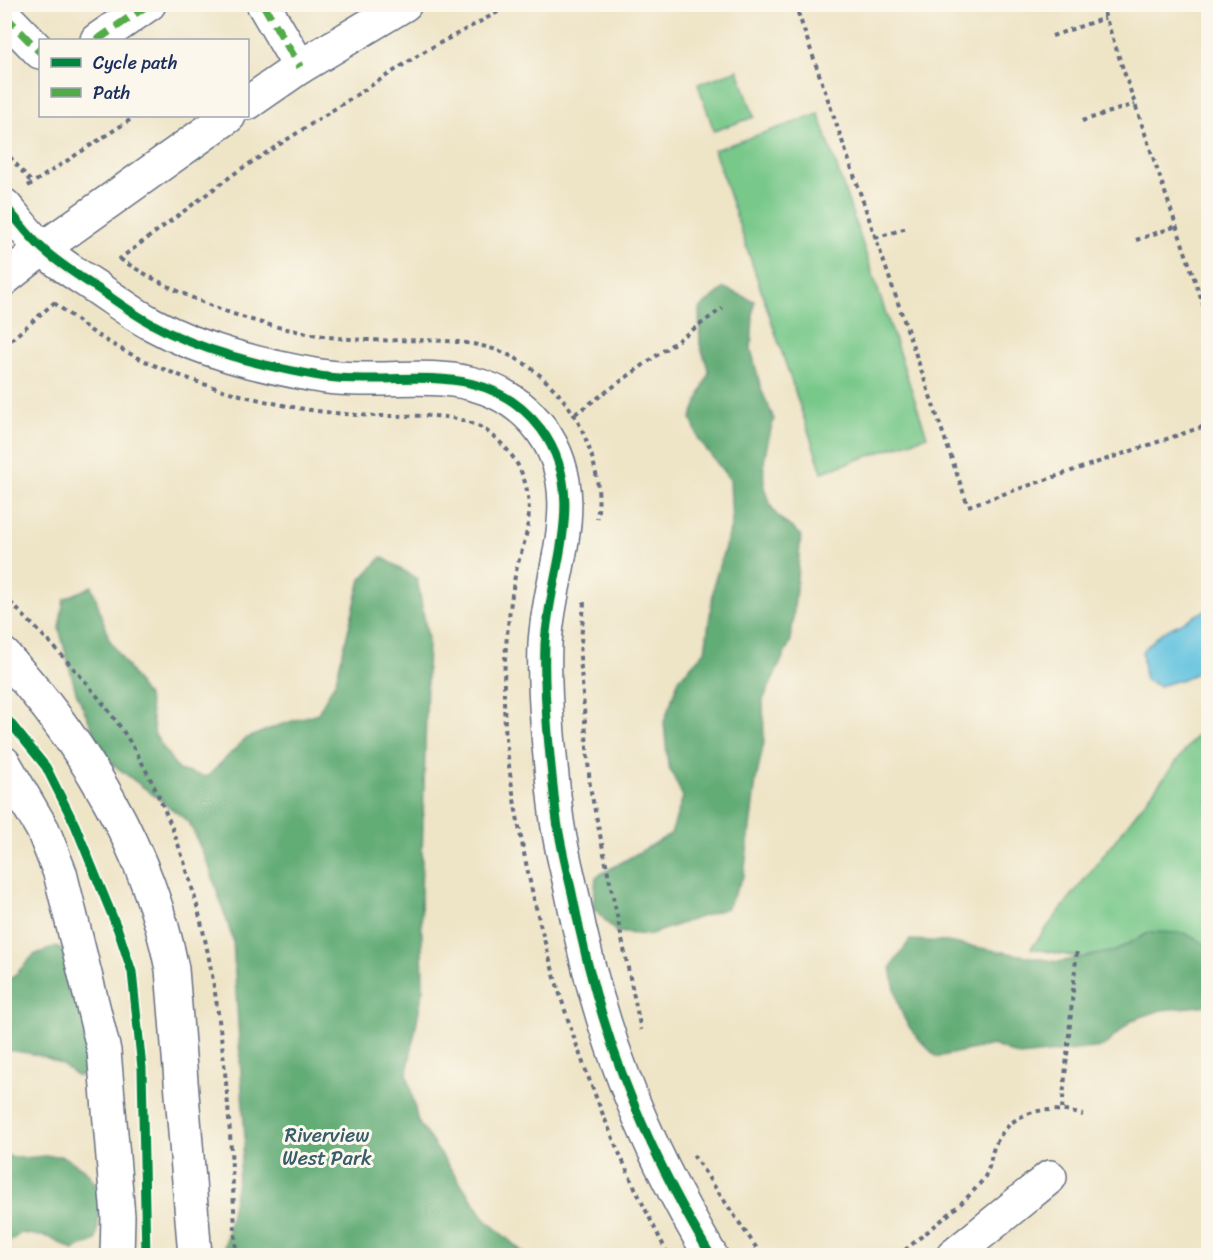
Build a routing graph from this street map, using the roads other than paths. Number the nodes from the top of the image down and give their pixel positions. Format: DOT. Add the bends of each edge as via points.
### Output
graph roads {
  1 [pos="149,4"];
  2 [pos="263,4"];
  3 [pos="405,4"];
  4 [pos="4,15"];
  5 [pos="98,39"];
  6 [pos="39,51"];
  7 [pos="300,66"];
  8 [pos="249,102"];
  9 [pos="228,117"];
  10 [pos="4,204"];
  11 [pos="42,249"];
  12 [pos="4,279"];
  13 [pos="4,655"];
  14 [pos="4,763"];
  15 [pos="1050,1177"];
  16 [pos="117,1256"];
  17 [pos="195,1256"];
  18 [pos="711,1256"];
  19 [pos="953,1256"];
  1 -- 5 [label="street"];
  2 -- 7 [label="street"];
  3 -- 7 [label="street"];
  4 -- 6 [label="street"];
  7 -- 8 [label="street"];
  9 -- 11 [label="street"];
  10 -- 11 [label="street"];
  11 -- 12 [label="street"];
  11 -- 18 [label="street" via="153,325 213,350 315,375 348,379 457,379 508,398 528,413 544,433 565,481 566,508 545,640 556,816 582,943 614,1054 643,1131"];
  13 -- 17 [label="street" via="32,685 79,750 129,840 153,897 165,936 177,1011"];
  14 -- 16 [label="street" via="43,830 60,873 104,1051 118,1216"];
  15 -- 19 [label="street"];
}
